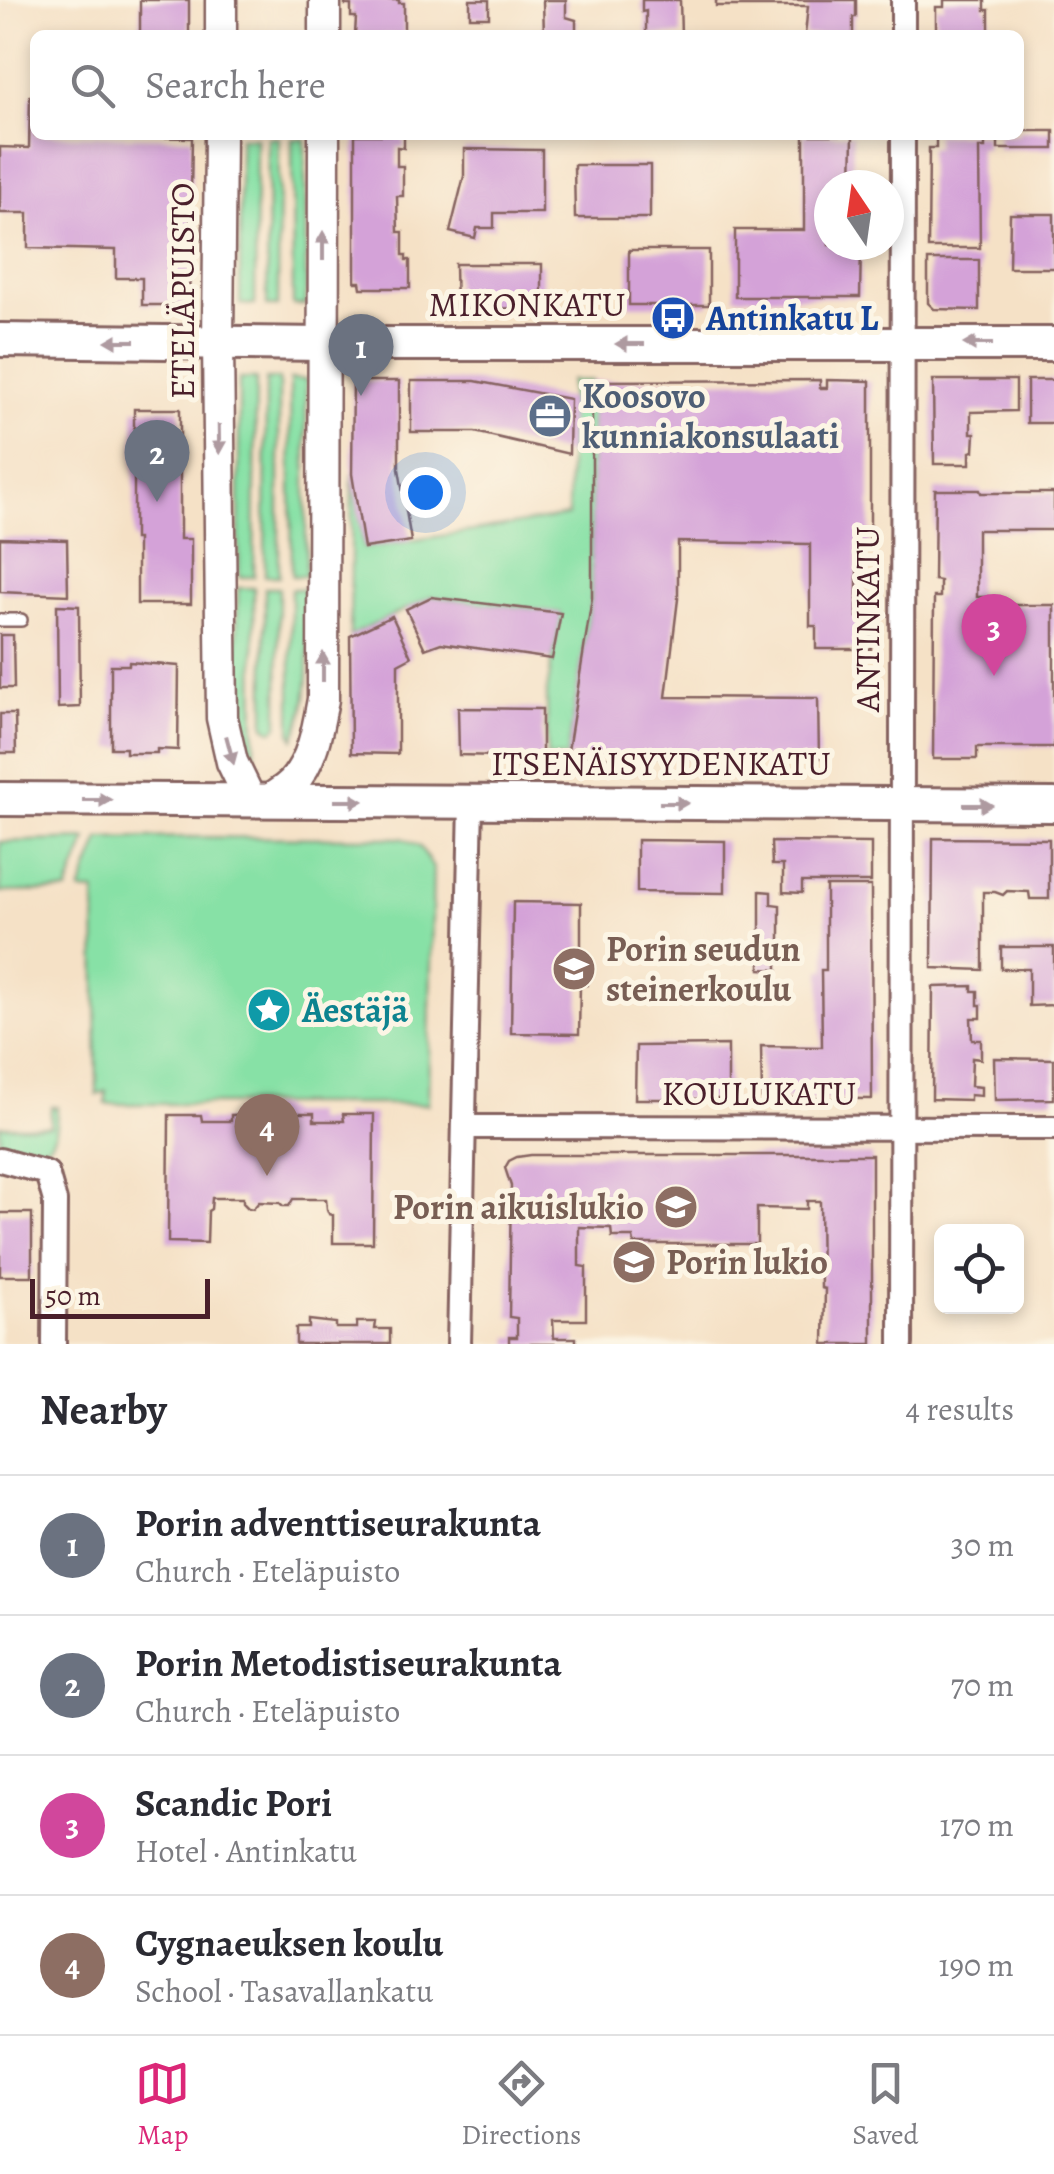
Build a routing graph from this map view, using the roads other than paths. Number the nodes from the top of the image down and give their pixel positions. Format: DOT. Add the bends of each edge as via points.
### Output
graph roads {
  1 [pos="221,0"];
  2 [pos="325,0"];
  3 [pos="903,0"];
  4 [pos="221,30"];
  5 [pos="325,30"];
  6 [pos="903,30"];
  7 [pos="220,140"];
  8 [pos="324,140"];
  9 [pos="902,140"];
  10 [pos="0,340"];
  11 [pos="218,342"];
  12 [pos="322,344"];
  13 [pos="902,344"];
  14 [pos="1054,344"];
  15 [pos="0,620"];
  16 [pos="22,620"];
  17 [pos="0,799"];
  18 [pos="260,801"];
  19 [pos="471,802"];
  20 [pos="903,804"];
  21 [pos="1054,805"];
  22 [pos="465,1127"];
  23 [pos="902,1128"];
  24 [pos="1054,1128"];
  25 [pos="0,1160"];
  26 [pos="54,1344"];
  27 [pos="459,1344"];
  28 [pos="900,1344"];
  1 -- 4 [label="street"];
  2 -- 5 [label="street"];
  3 -- 6 [label="street"];
  7 -- 11 [label="street, ETELÄPUISTO"];
  12 -- 8 [label="street, one-way"];
  9 -- 13 [label="street, ANTINKATU"];
  11 -- 10 [label="main road, MIKONKATU, one-way"];
  11 -- 12 [label="main road, MIKONKATU"];
  11 -- 18 [label="street, ETELÄPUISTO, one-way" via="222,718 232,762"];
  13 -- 12 [label="main road, MIKONKATU, one-way"];
  18 -- 12 [label="street, one-way" via="293,782 306,762 323,699"];
  14 -- 13 [label="main road, MIKONKATU, one-way"];
  13 -- 20 [label="street, ANTINKATU"];
  15 -- 16 [label="lane"];
  17 -- 18 [label="main road, ITSENÄISYYDENKATU, one-way"];
  18 -- 19 [label="main road, ITSENÄISYYDENKATU, one-way"];
  19 -- 20 [label="main road, ITSENÄISYYDENKATU, one-way"];
  19 -- 22 [label="street"];
  20 -- 21 [label="main road, ITSENÄISYYDENKATU, one-way"];
  20 -- 23 [label="street, ANTINKATU"];
  22 -- 23 [label="street, KOULUKATU"];
  22 -- 27 [label="street"];
  23 -- 24 [label="street, KOULUKATU"];
  23 -- 28 [label="street, ANTINKATU"];
  25 -- 26 [label="street" via="47,1172 55,1201"];
}
